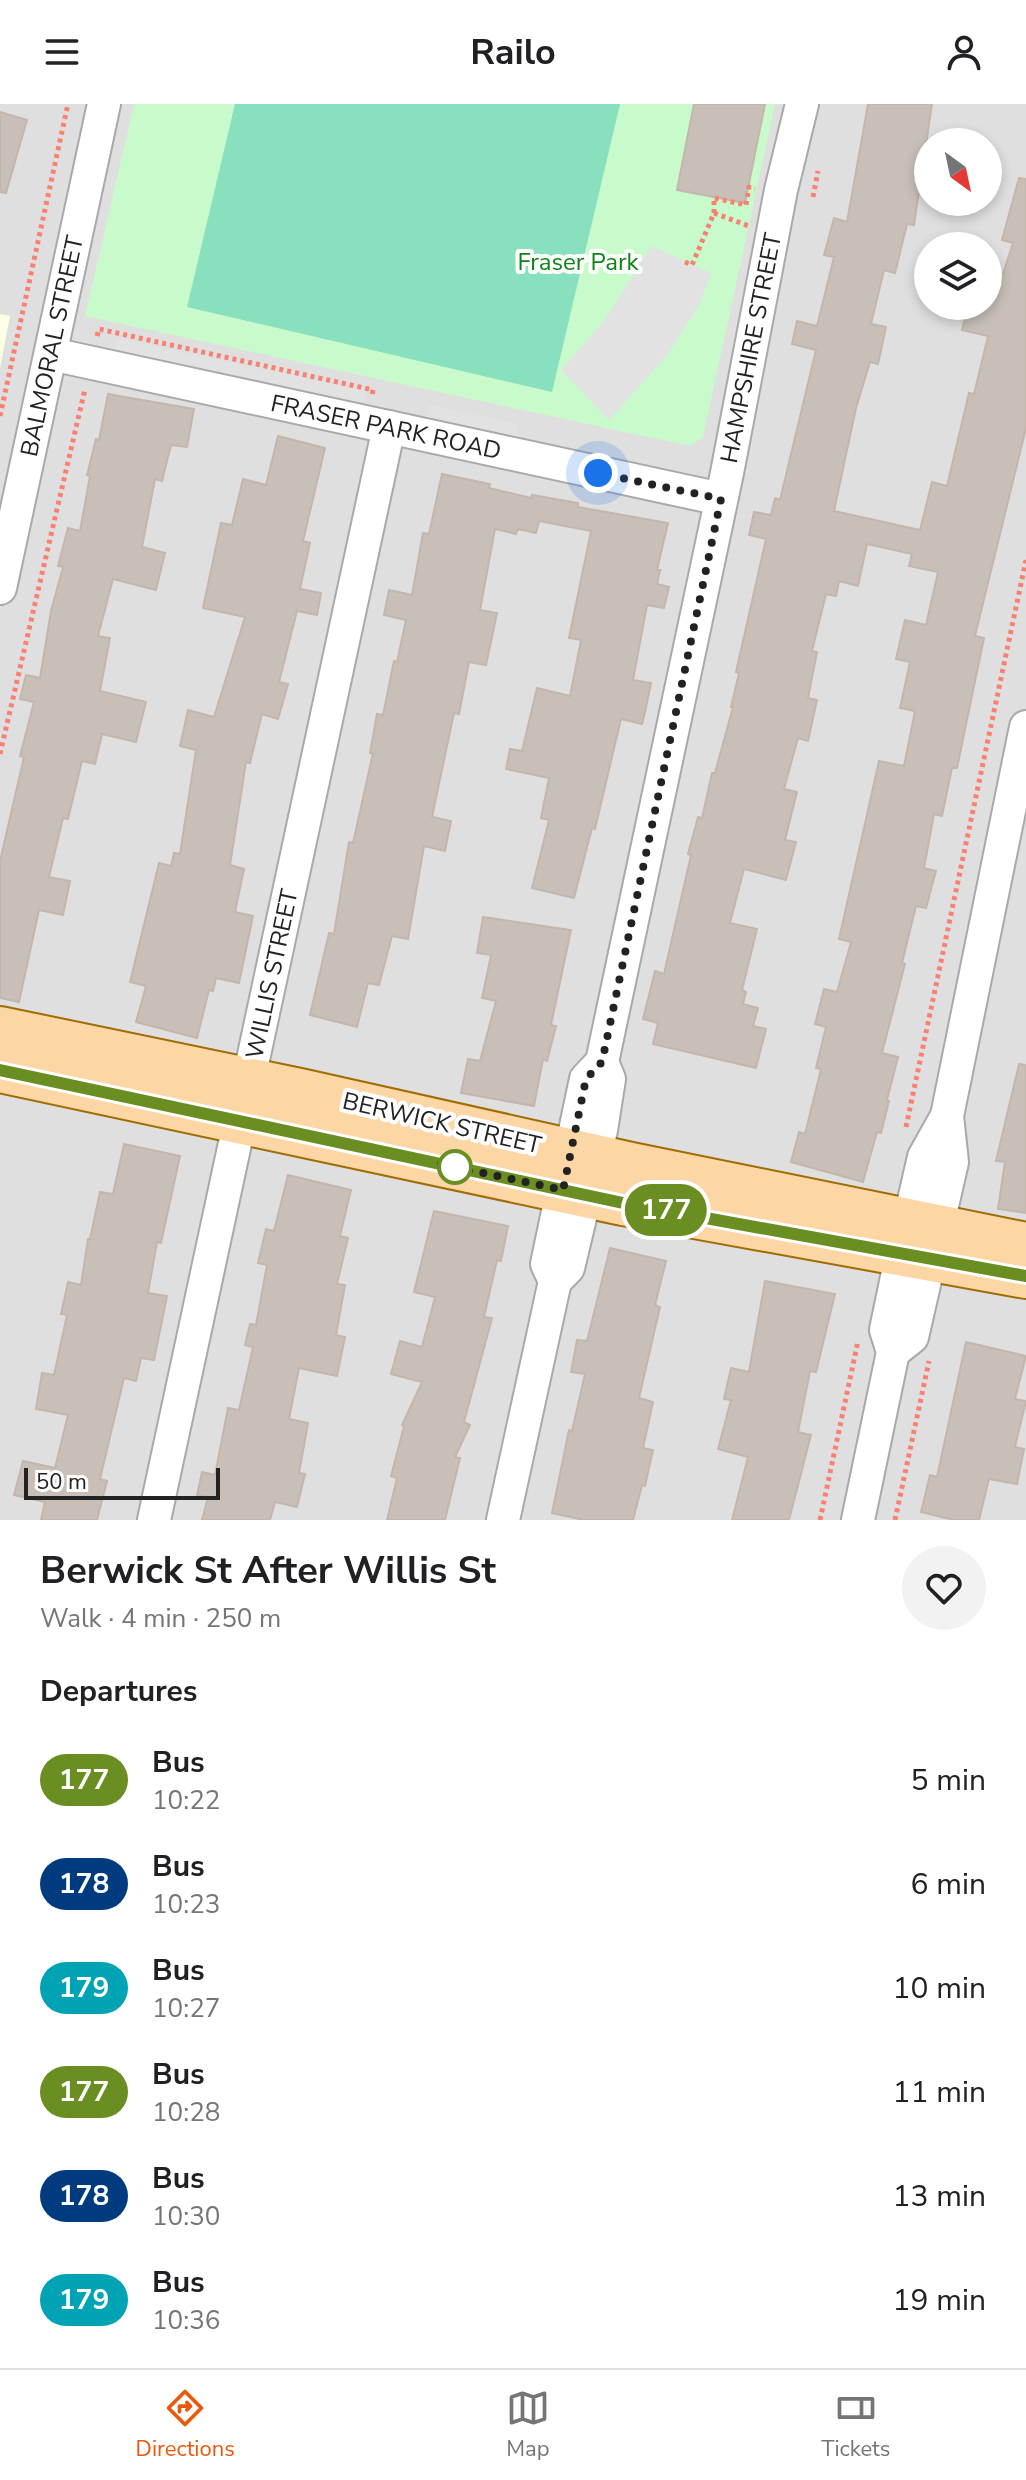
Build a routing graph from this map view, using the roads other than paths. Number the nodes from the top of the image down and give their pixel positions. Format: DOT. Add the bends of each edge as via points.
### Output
graph roads {
  1 [pos="104,104"];
  2 [pos="802,104"];
  3 [pos="51,354"];
  4 [pos="378,425"];
  5 [pos="721,499"];
  6 [pos="0,588"];
  7 [pos="1026,727"];
  8 [pos="0,1029"];
  9 [pos="0,1070"];
  10 [pos="245,1101"];
  11 [pos="578,1173"];
  12 [pos="920,1240"];
  13 [pos="1026,1245"];
  14 [pos="1026,1276"];
  15 [pos="154,1520"];
  16 [pos="503,1520"];
  17 [pos="858,1520"];
  1 -- 3 [label="street, BALMORAL STREET"];
  2 -- 5 [label="street, HAMPSHIRE STREET"];
  3 -- 4 [label="street, FRASER PARK ROAD"];
  3 -- 6 [label="street, BALMORAL STREET"];
  4 -- 5 [label="street, FRASER PARK ROAD"];
  4 -- 10 [label="street, WILLIS STREET"];
  5 -- 11 [label="street, HAMPSHIRE STREET" via="602,1062 586,1079"];
  7 -- 12 [label="street" via="947,1116 924,1157"];
  8 -- 10 [label="main road, BERWICK STREET"];
  9 -- 10 [label="main road, BERWICK STREET"];
  10 -- 11 [label="main road, BERWICK STREET"];
  10 -- 15 [label="street, WILLIS STREET"];
  11 -- 12 [label="main road, BERWICK STREET"];
  11 -- 16 [label="street, HAMPSHIRE STREET" via="568,1268 555,1281"];
  12 -- 13 [label="main road, BERWICK STREET"];
  12 -- 14 [label="main road, BERWICK STREET"];
  12 -- 17 [label="street" via="912,1337 893,1352"];
}
